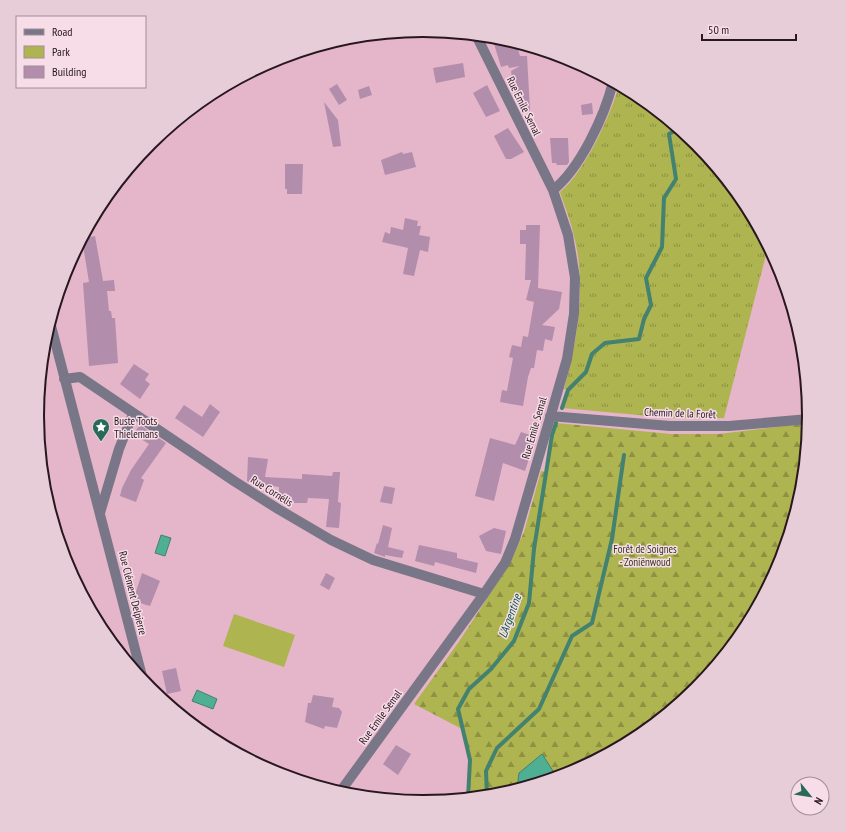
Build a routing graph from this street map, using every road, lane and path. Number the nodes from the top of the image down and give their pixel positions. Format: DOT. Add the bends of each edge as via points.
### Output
graph roads {
  1 [pos="479,41"];
  2 [pos="611,88"];
  3 [pos="553,190"];
  4 [pos="53,334"];
  5 [pos="64,379"];
  6 [pos="133,414"];
  7 [pos="550,416"];
  8 [pos="802,420"];
  9 [pos="100,513"];
  10 [pos="484,594"];
  11 [pos="140,668"];
  12 [pos="344,787"];
  1 -- 3 [label="street, Rue Emile Semal"];
  2 -- 3 [label="street" via="605,109 574,169"];
  3 -- 7 [label="street, Rue Emile Semal" via="568,235 575,278 574,314 567,359"];
  4 -- 5 [label="street, Rue Clément Delpierre"];
  5 -- 6 [label="street, Rue Cornélis" via="80,377"];
  5 -- 9 [label="street, Rue Clément Delpierre"];
  6 -- 9 [label="street" via="119,449"];
  6 -- 10 [label="street, Rue Cornélis" via="278,510 331,540 373,560"];
  7 -- 8 [label="street, Chemin de la Forêt" via="670,426 729,426"];
  7 -- 10 [label="street, Rue Emile Semal" via="515,540 505,563"];
  9 -- 11 [label="street, Rue Clément Delpierre"];
  10 -- 12 [label="street, Rue Emile Semal"];
}
